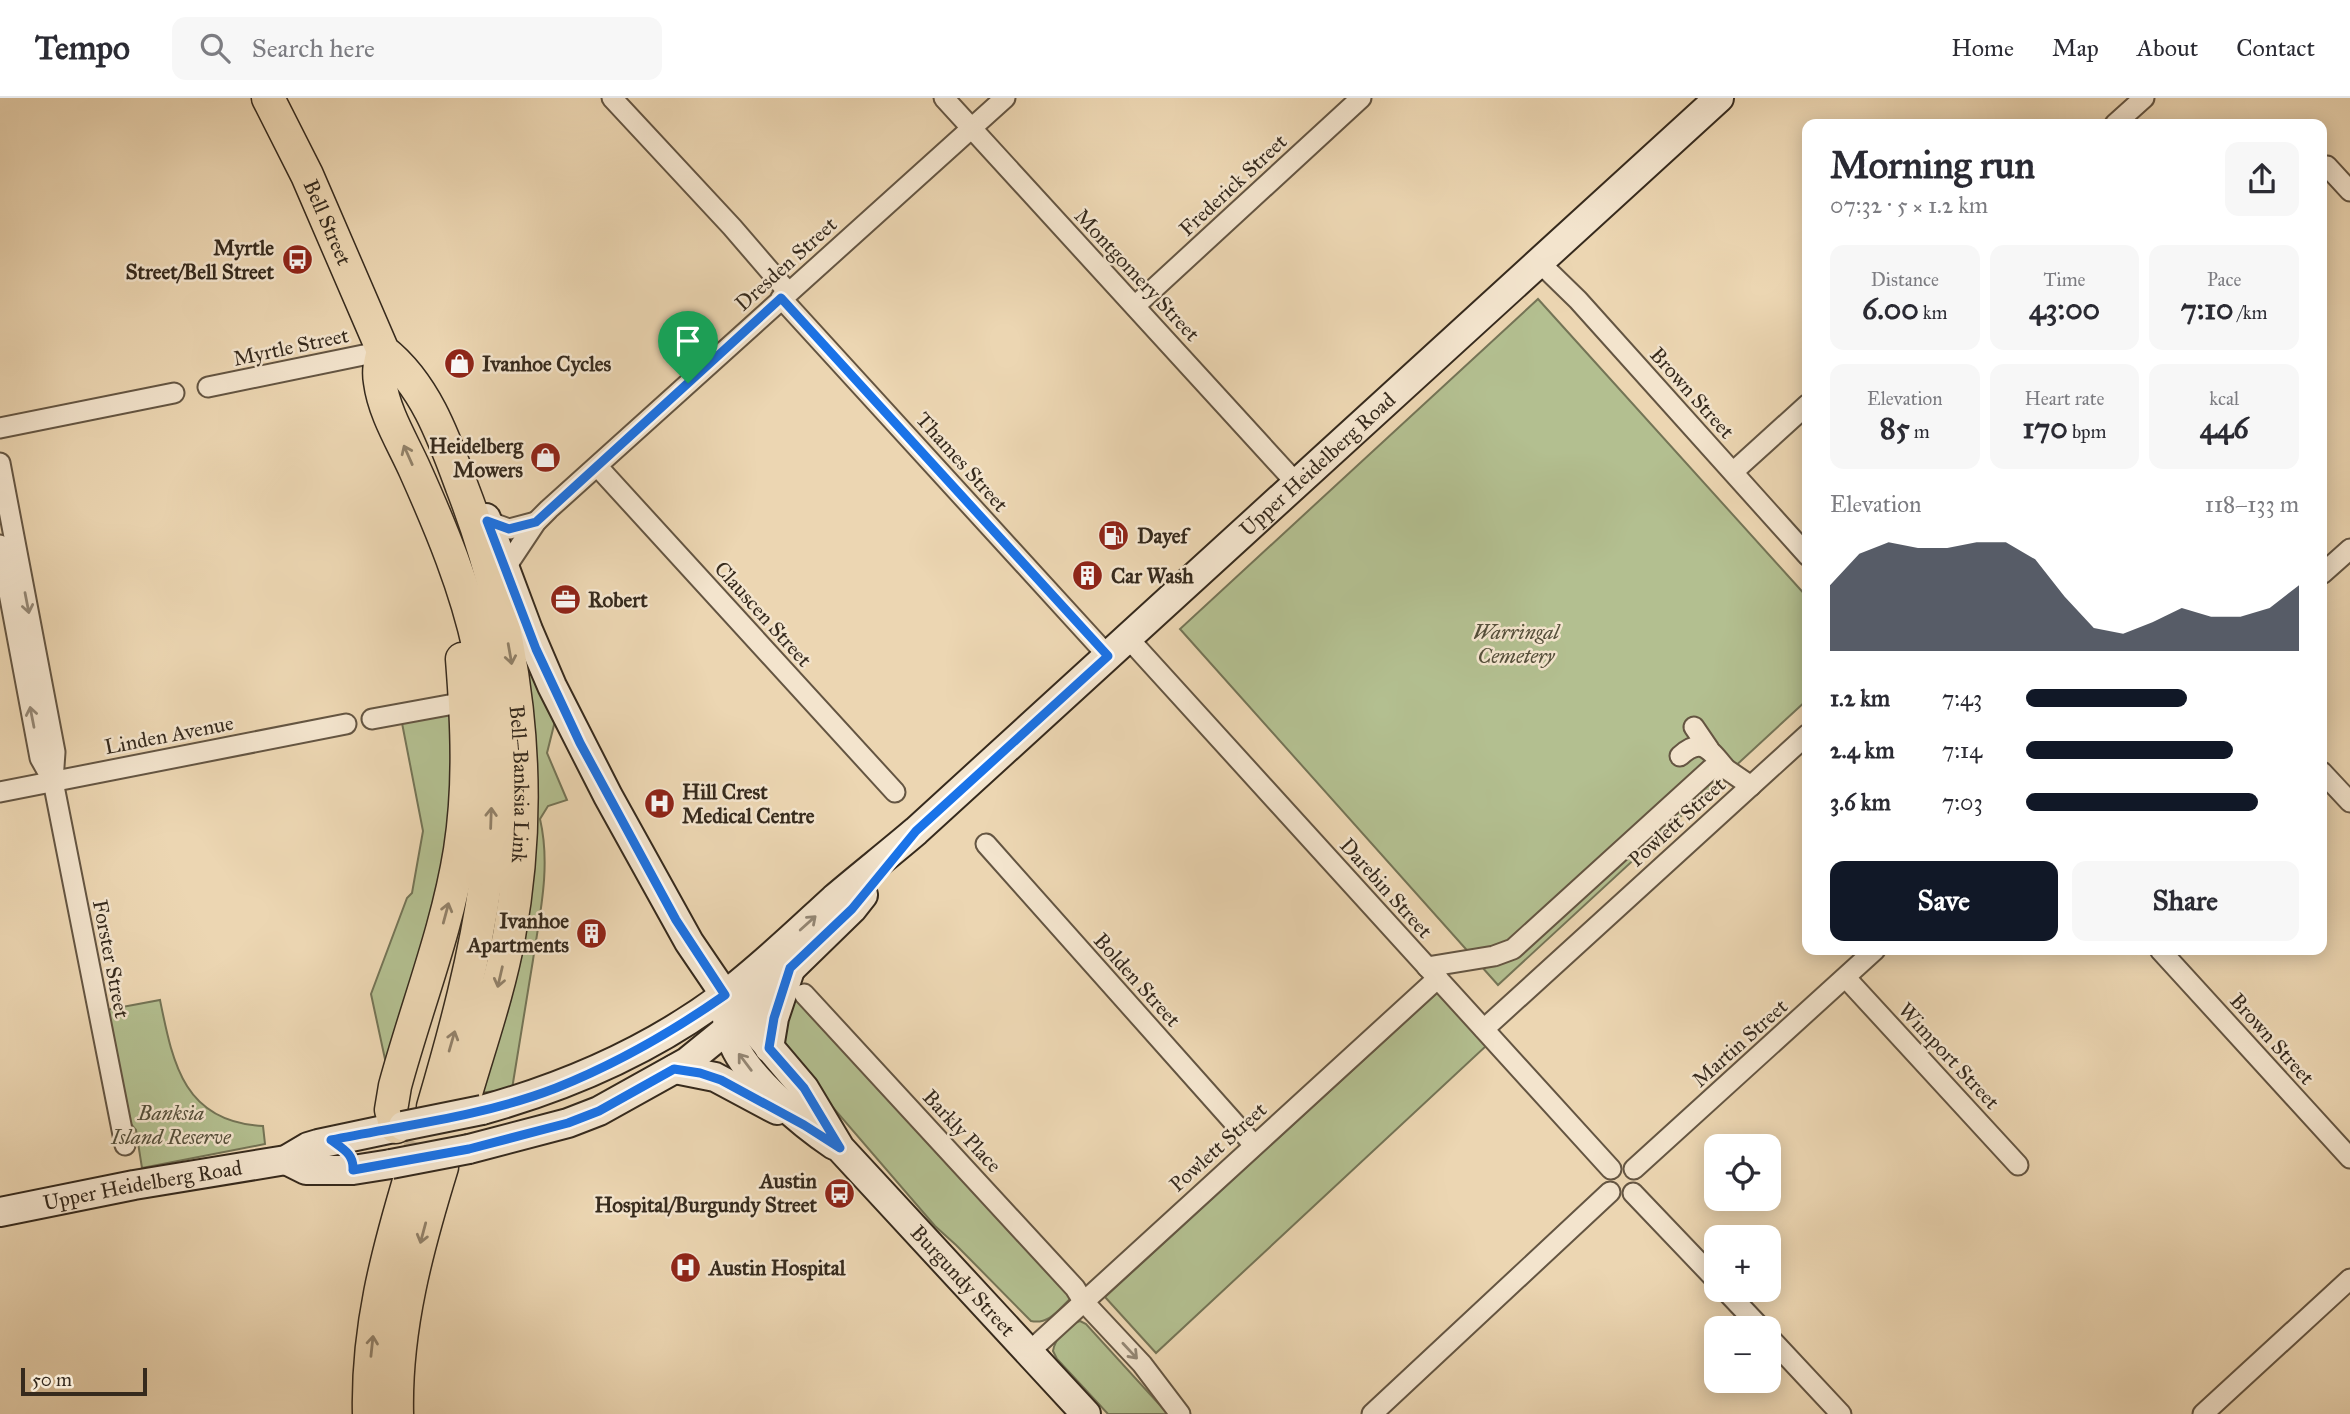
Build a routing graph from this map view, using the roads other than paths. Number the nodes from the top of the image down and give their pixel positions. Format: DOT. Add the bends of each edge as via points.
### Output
graph roads {
  1 [pos="612,98"];
  2 [pos="944,98"];
  3 [pos="1005,98"];
  4 [pos="1361,98"];
  5 [pos="1719,98"];
  6 [pos="2144,98"];
  7 [pos="272,100"];
  8 [pos="2121,119"];
  9 [pos="972,128"];
  10 [pos="2328,166"];
  11 [pos="2350,191"];
  12 [pos="1539,262"];
  13 [pos="785,295"];
  14 [pos="1135,306"];
  15 [pos="383,351"];
  16 [pos="208,387"];
  17 [pos="174,394"];
  18 [pos="1802,409"];
  19 [pos="0,428"];
  20 [pos="0,464"];
  21 [pos="598,467"];
  22 [pos="457,471"];
  23 [pos="1733,472"];
  24 [pos="1297,484"];
  25 [pos="487,521"];
  26 [pos="536,522"];
  27 [pos="444,540"];
  28 [pos="0,545"];
  29 [pos="1802,549"];
  30 [pos="2350,549"];
  31 [pos="506,567"];
  32 [pos="2327,570"];
  33 [pos="1118,647"];
  34 [pos="465,702"];
  35 [pos="372,719"];
  36 [pos="346,724"];
  37 [pos="1694,727"];
  38 [pos="1802,739"];
  39 [pos="1709,749"];
  40 [pos="1680,756"];
  41 [pos="1726,768"];
  42 [pos="2327,777"];
  43 [pos="53,781"];
  44 [pos="1751,786"];
  45 [pos="0,792"];
  46 [pos="895,792"];
  47 [pos="2350,802"];
  48 [pos="916,831"];
  49 [pos="986,844"];
  50 [pos="689,942"];
  51 [pos="1870,955"];
  52 [pos="2165,955"];
  53 [pos="758,968"];
  54 [pos="790,968"];
  55 [pos="1432,972"];
  56 [pos="1846,978"];
  57 [pos="804,994"];
  58 [pos="730,1009"];
  59 [pos="1484,1029"];
  60 [pos="769,1048"];
  61 [pos="674,1069"];
  62 [pos="473,1105"];
  63 [pos="433,1107"];
  64 [pos="804,1125"];
  65 [pos="400,1129"];
  66 [pos="331,1140"];
  67 [pos="125,1145"];
  68 [pos="1254,1145"];
  69 [pos="840,1148"];
  70 [pos="2350,1158"];
  71 [pos="286,1160"];
  72 [pos="419,1165"];
  73 [pos="2018,1165"];
  74 [pos="1611,1169"];
  75 [pos="1634,1169"];
  76 [pos="353,1170"];
  77 [pos="1610,1192"];
  78 [pos="1633,1193"];
  79 [pos="0,1212"];
  80 [pos="1704,1267"];
  81 [pos="2350,1279"];
  82 [pos="1083,1301"];
  83 [pos="1736,1302"];
  84 [pos="1750,1316"];
  85 [pos="1781,1350"];
  86 [pos="1030,1351"];
  87 [pos="369,1414"];
  88 [pos="397,1414"];
  89 [pos="1086,1414"];
  90 [pos="1180,1414"];
  91 [pos="1371,1414"];
  92 [pos="1841,1414"];
  93 [pos="2203,1414"];
  1 -- 13 [label="street, Thames Street" via="732,227"];
  2 -- 9 [label="street, Montgomery Street"];
  3 -- 9 [label="street, Dresden Street"];
  4 -- 14 [label="street, Frederick Street"];
  5 -- 12 [label="main road, Upper Heidelberg Road"];
  6 -- 8 [label="street"];
  7 -- 15 [label="highway, Bell Street"];
  9 -- 13 [label="street, Dresden Street"];
  9 -- 14 [label="street, Montgomery Street"];
  10 -- 11 [label="street"];
  12 -- 23 [label="street, Brown Street"];
  12 -- 24 [label="main road, Upper Heidelberg Road"];
  13 -- 21 [label="street, Dresden Street"];
  13 -- 33 [label="street, Thames Street"];
  14 -- 24 [label="street, Montgomery Street"];
  15 -- 16 [label="street, Myrtle Street"];
  15 -- 22 [label="highway, Bell Street" via="417,386"];
  27 -- 15 [label="highway, Bell Street, one-way" via="383,397 379,367"];
  17 -- 19 [label="street"];
  18 -- 23 [label="street"];
  20 -- 43 [label="street, Forster Street, one-way" via="55,752"];
  21 -- 26 [label="street, Dresden Street"];
  21 -- 46 [label="street, Clauscen Street"];
  22 -- 25 [label="main road, Bell Street"];
  22 -- 62 [label="highway, Bell–Banksia Link, one-way" via="506,633 520,738 521,787 509,934"];
  23 -- 29 [label="street, Brown Street"];
  24 -- 33 [label="main road, Upper Heidelberg Road"];
  25 -- 26 [label="street" via="509,529"];
  25 -- 31 [label="main road, Bell Street"];
  26 -- 31 [label="street, Dresden Street"];
  27 -- 34 [label="highway" via="444,570"];
  63 -- 27 [label="highway, Bell–Banksia Link, one-way" via="464,998 485,895 493,776 480,652"];
  43 -- 28 [label="street, Forster Street, one-way" via="40,758"];
  30 -- 32 [label="street"];
  31 -- 50 [label="main road, Bell Street" via="552,686"];
  33 -- 48 [label="main road, Upper Heidelberg Road"];
  33 -- 55 [label="street, Darebin Street"];
  34 -- 35 [label="street"];
  65 -- 34 [label="highway, one-way" via="391,1114 395,1086 460,851 467,771"];
  36 -- 43 [label="street, Linden Avenue"];
  37 -- 39 [label="street"];
  38 -- 44 [label="street, Powlett Street"];
  39 -- 40 [label="street" via="1691,746"];
  39 -- 41 [label="street"];
  41 -- 44 [label="street"];
  41 -- 55 [label="street" via="1711,769 1513,949"];
  42 -- 47 [label="street"];
  43 -- 45 [label="street, Linden Avenue"];
  43 -- 67 [label="street, Forster Street"];
  44 -- 59 [label="street, Powlett Street"];
  53 -- 48 [label="main road, Upper Heidelberg Road, one-way"];
  48 -- 54 [label="main road, Upper Heidelberg Road" via="852,909"];
  49 -- 68 [label="street, Bolden Street"];
  50 -- 53 [label="main road" via="730,965"];
  50 -- 58 [label="main road, Bell Street"];
  51 -- 56 [label="street, Martin Street"];
  52 -- 70 [label="street, Brown Street"];
  53 -- 58 [label="main road, Upper Heidelberg Road"];
  54 -- 58 [label="main road, Upper Heidelberg Road"];
  54 -- 60 [label="main road"];
  55 -- 59 [label="street, Darebin Street"];
  55 -- 68 [label="street, Powlett Street"];
  56 -- 73 [label="street, Wimport Street"];
  56 -- 75 [label="street, Martin Street"];
  57 -- 82 [label="street, Barkly Place"];
  58 -- 60 [label="main road, Burgundy Street"];
  58 -- 61 [label="main road, Upper Heidelberg Road" via="707,1047"];
  58 -- 62 [label="main road, Upper Heidelberg Road" via="555,1088"];
  64 -- 58 [label="main road, Burgundy Street, one-way" via="744,1062 734,1046"];
  59 -- 74 [label="street, Darebin Street"];
  60 -- 69 [label="main road, Burgundy Street" via="804,1088"];
  61 -- 64 [label="main road" via="715,1077"];
  61 -- 72 [label="main road, Upper Heidelberg Road, bridge" via="583,1117"];
  62 -- 65 [label="main road, Upper Heidelberg Road, bridge"];
  64 -- 69 [label="main road, Burgundy Street"];
  65 -- 66 [label="main road, Upper Heidelberg Road"];
  65 -- 72 [label="main road"];
  66 -- 71 [label="main road, Upper Heidelberg Road"];
  66 -- 76 [label="main road" via="351,1156"];
  68 -- 82 [label="street, Powlett Street"];
  69 -- 86 [label="main road, Burgundy Street"];
  71 -- 76 [label="main road, Upper Heidelberg Road" via="306,1170"];
  71 -- 79 [label="main road, Upper Heidelberg Road"];
  72 -- 76 [label="main road, Upper Heidelberg Road"];
  87 -- 72 [label="highway, one-way" via="369,1372 380,1285"];
  72 -- 88 [label="highway, one-way" via="419,1244 405,1303"];
  74 -- 75 [label="street" via="1620,1164"];
  74 -- 77 [label="street" via="1605,1183"];
  75 -- 78 [label="street" via="1639,1184"];
  77 -- 78 [label="street" via="1619,1198"];
  77 -- 91 [label="street"];
  78 -- 80 [label="street"];
  81 -- 93 [label="street"];
  82 -- 86 [label="street, Powlett Street"];
  82 -- 90 [label="street, one-way" via="1142,1364"];
  83 -- 84 [label="street"];
  85 -- 92 [label="street"];
  86 -- 89 [label="main road, Burgundy Street"];
}
